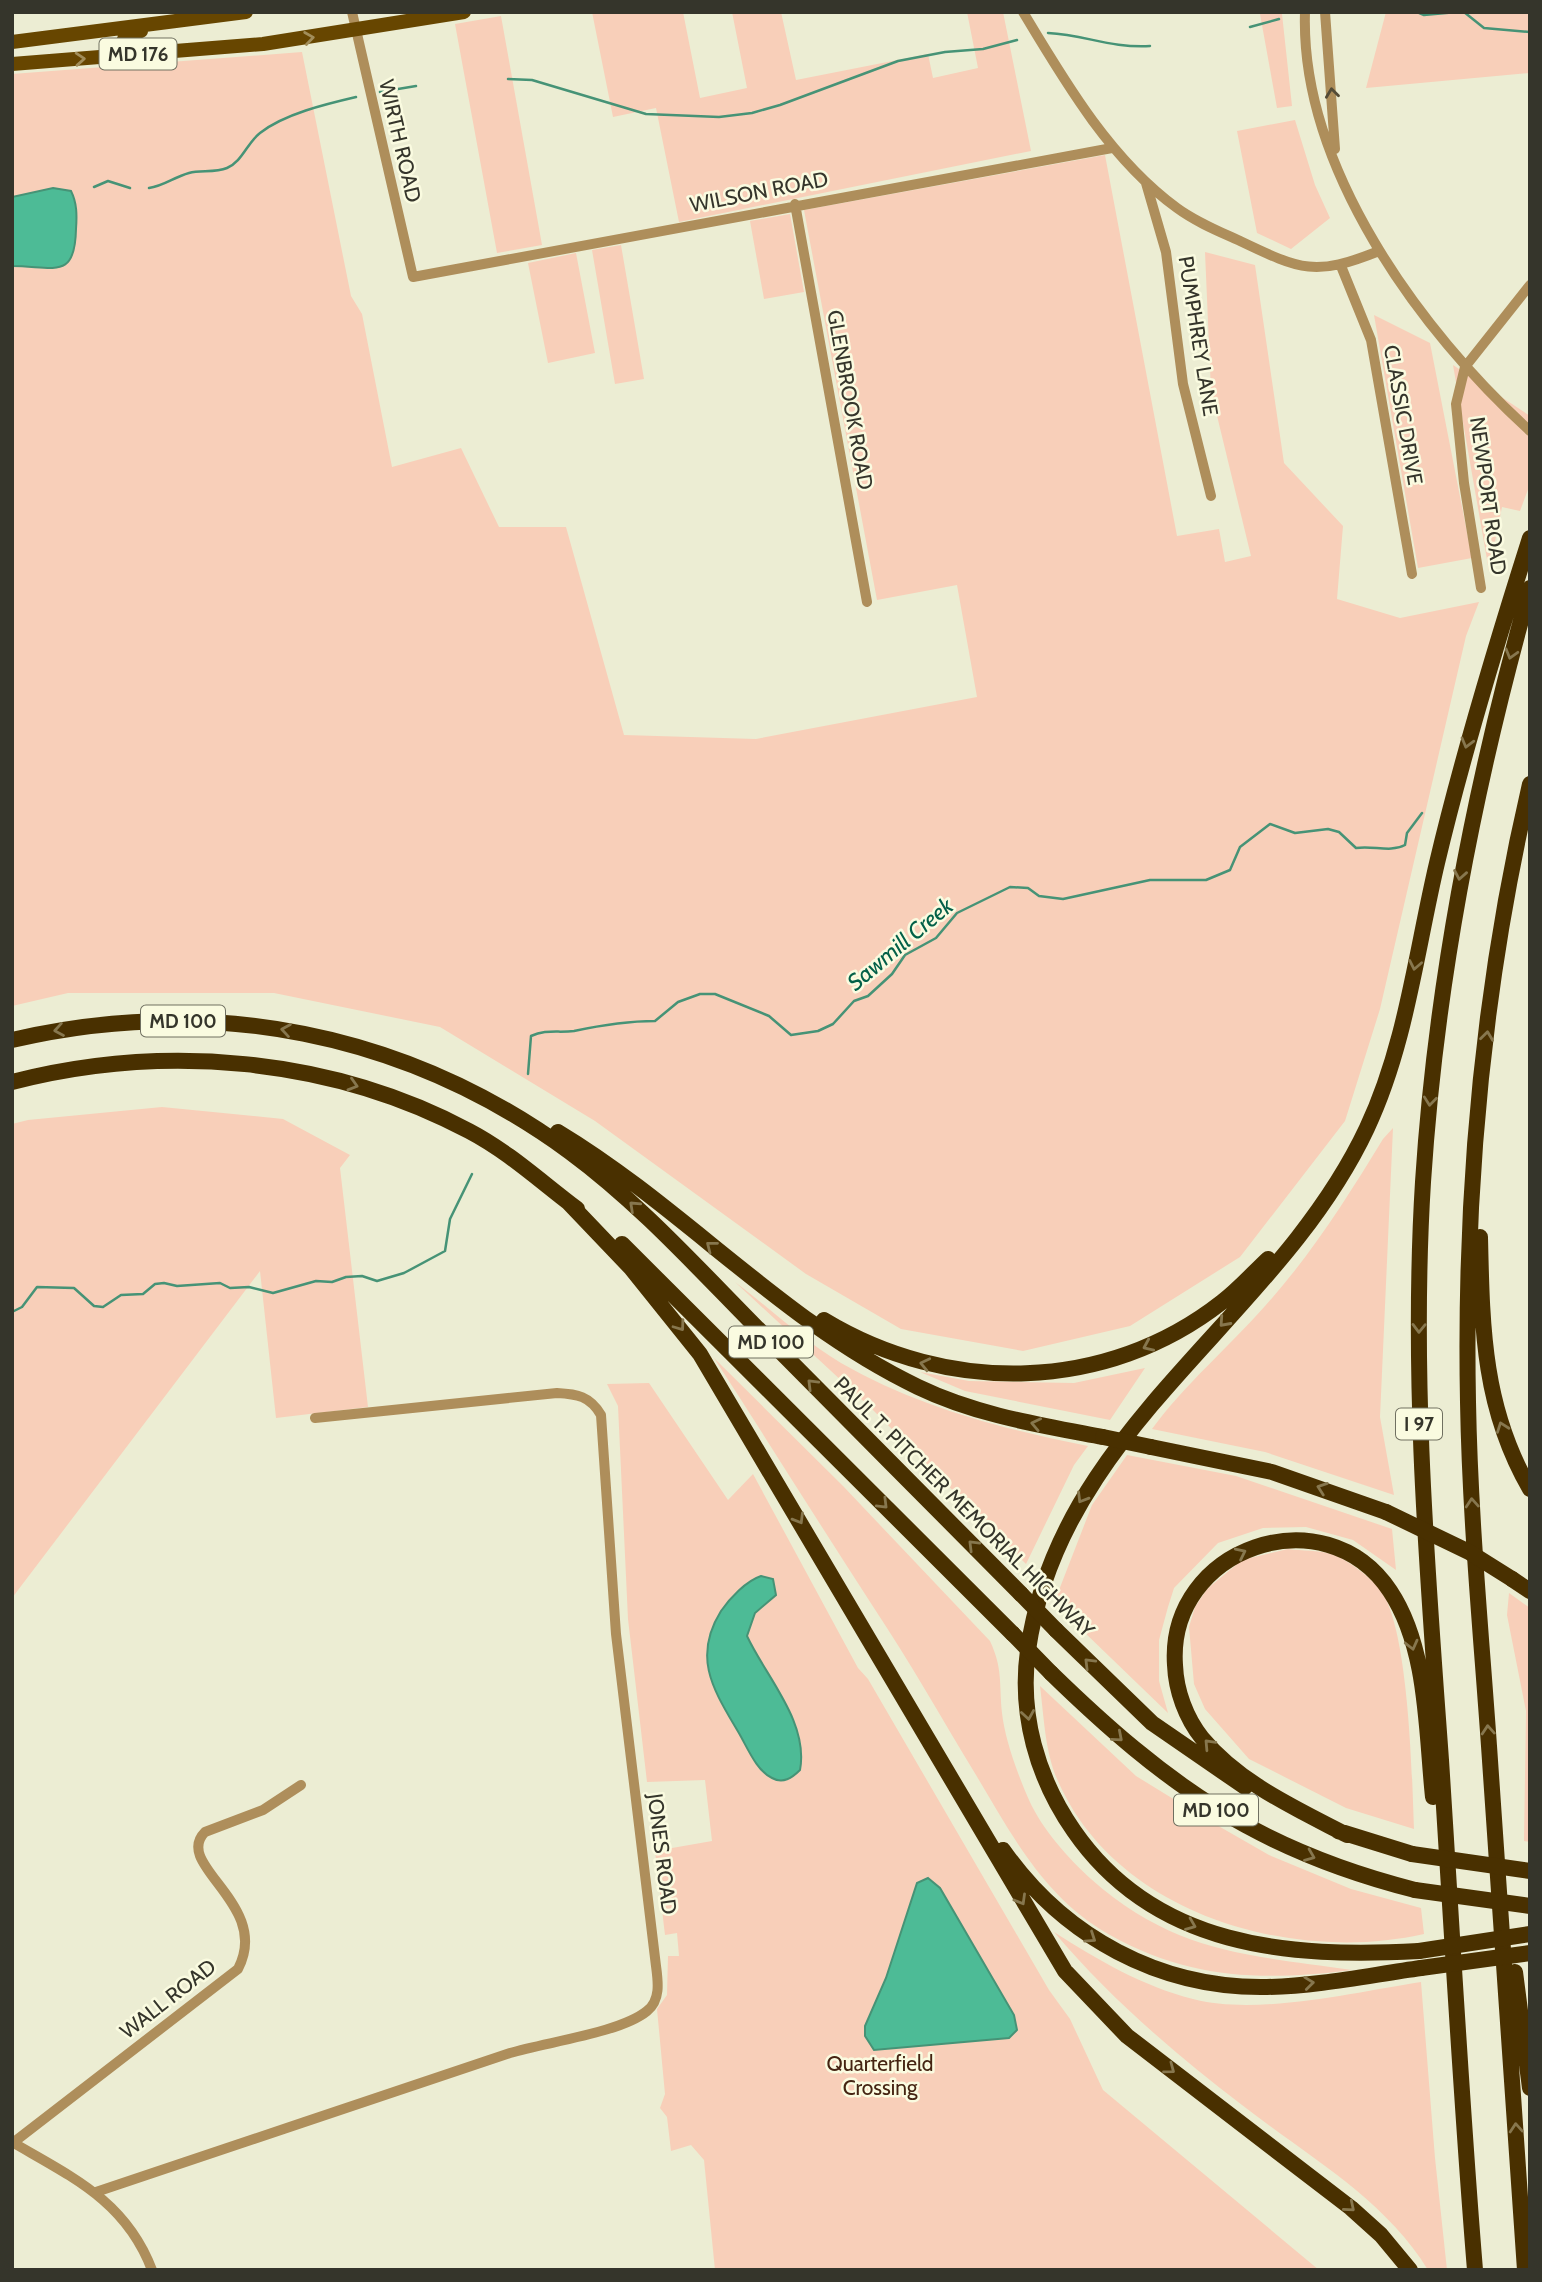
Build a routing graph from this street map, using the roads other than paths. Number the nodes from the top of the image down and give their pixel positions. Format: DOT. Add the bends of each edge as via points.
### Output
graph roads {
  1 [pos="246,12"];
  2 [pos="352,12"];
  3 [pos="464,12"];
  4 [pos="1023,12"];
  5 [pos="1305,12"];
  6 [pos="1325,12"];
  7 [pos="187,20"];
  8 [pos="356,32"];
  9 [pos="12,41"];
  10 [pos="117,56"];
  11 [pos="12,64"];
  12 [pos="1112,148"];
  13 [pos="1336,160"];
  14 [pos="1146,183"];
  15 [pos="795,204"];
  16 [pos="1379,251"];
  17 [pos="1341,266"];
  18 [pos="412,277"];
  19 [pos="1530,285"];
  20 [pos="1465,368"];
  21 [pos="1530,430"];
  22 [pos="1210,496"];
  23 [pos="1530,538"];
  24 [pos="1412,574"];
  25 [pos="1481,588"];
  26 [pos="1530,588"];
  27 [pos="867,602"];
  28 [pos="1530,784"];
  29 [pos="12,1040"];
  30 [pos="448,1079"];
  31 [pos="12,1082"];
  32 [pos="1477,1129"];
  33 [pos="1332,1195"];
  34 [pos="568,1202"];
  35 [pos="750,1276"];
  36 [pos="315,1419"];
  37 [pos="1530,1489"];
  38 [pos="1530,1591"];
  39 [pos="927,1734"];
  40 [pos="1490,1770"];
  41 [pos="301,1786"];
  42 [pos="1347,1835"];
  43 [pos="1530,1871"];
  44 [pos="1530,1906"];
  45 [pos="1530,1934"];
  46 [pos="1530,1953"];
  47 [pos="1461,2059"];
  48 [pos="1530,2088"];
  49 [pos="13,2142"];
  50 [pos="96,2192"];
  51 [pos="152,2270"];
  52 [pos="1410,2270"];
  53 [pos="1475,2270"];
  54 [pos="1525,2270"];
  1 -- 7 [label="main road, MD 176"];
  2 -- 8 [label="street, WIRTH ROAD"];
  3 -- 8 [label="main road, MD 176"];
  4 -- 12 [label="street"];
  5 -- 13 [label="street" via="1315,106"];
  13 -- 6 [label="street, one-way"];
  7 -- 9 [label="main road, MD 176"];
  7 -- 10 [label="main road" via="132,33 120,42"];
  10 -- 8 [label="main road, MD 176, one-way"];
  8 -- 18 [label="street, WIRTH ROAD"];
  11 -- 10 [label="main road, MD 176, one-way"];
  12 -- 14 [label="street"];
  12 -- 15 [label="street, WILSON ROAD"];
  13 -- 16 [label="street"];
  14 -- 17 [label="street" via="1178,209 1283,261 1313,268"];
  14 -- 22 [label="street, PUMPHREY LANE" via="1166,252 1184,384"];
  15 -- 18 [label="street, WILSON ROAD"];
  15 -- 27 [label="street, GLENBROOK ROAD"];
  16 -- 17 [label="street"];
  16 -- 20 [label="street"];
  17 -- 24 [label="street, CLASSIC DRIVE" via="1371,340"];
  19 -- 20 [label="street"];
  20 -- 21 [label="street"];
  20 -- 25 [label="street, NEWPORT ROAD" via="1456,404"];
  23 -- 33 [label="highway, one-way" via="1456,786 1395,1058 1379,1104"];
  26 -- 47 [label="highway, I 97, one-way" via="1461,870 1438,1022 1420,1245 1421,1476"];
  32 -- 28 [label="highway, I 97, one-way" via="1499,952"];
  30 -- 29 [label="highway, PAUL T. PITCHER MEMORIAL HIGHWAY / MD 100, one-way" via="353,1044 251,1024 113,1023"];
  35 -- 30 [label="highway, one-way" via="577,1144 523,1111"];
  42 -- 30 [label="highway, PAUL T. PITCHER MEMORIAL HIGHWAY / MD 100, one-way, bridge" via="1262,1797 1183,1746 1134,1706 614,1187 520,1118"];
  31 -- 34 [label="highway, MD 100, one-way" via="63,1070 153,1061 287,1069 389,1096 469,1130 508,1154"];
  37 -- 32 [label="highway, one-way" via="1499,1419 1484,1354"];
  40 -- 32 [label="highway, I 97, one-way" via="1468,1403 1469,1260"];
  33 -- 35 [label="highway, one-way" via="1223,1302 1184,1328 1121,1357 1048,1373 980,1374 912,1361 847,1335"];
  33 -- 45 [label="highway, one-way, bridge" via="1136,1421 1074,1511 1040,1587 1025,1670 1026,1704 1043,1778 1087,1850 1119,1883 1177,1920 1214,1935 1305,1952 1354,1954 1419,1951"];
  34 -- 39 [label="highway, one-way" via="631,1268 700,1354"];
  34 -- 44 [label="highway, MD 100, one-way, bridge" via="639,1259 1138,1755 1212,1807 1291,1849 1340,1868 1415,1890"];
  38 -- 35 [label="highway, one-way, bridge" via="1469,1552 1386,1512 1272,1472 1005,1418 921,1389 846,1348"];
  36 -- 50 [label="street, JONES ROAD" via="557,1393 582,1396 596,1406 601,1415 616,1634 656,1966 656,1999 650,2009 619,2024 513,2052"];
  39 -- 46 [label="highway, one-way, bridge" via="1028,1884 1076,1928 1131,1960 1167,1973 1234,1986 1293,1985"];
  39 -- 52 [label="highway, one-way" via="1047,1944 1085,1995 1128,2036 1351,2208"];
  40 -- 48 [label="highway"];
  54 -- 40 [label="highway, I 97, one-way"];
  41 -- 49 [label="street, WALL ROAD" via="263,1810 205,1832 197,1844 201,1860 243,1922 247,1942 238,1969"];
  42 -- 43 [label="highway, PAUL T. PITCHER MEMORIAL HIGHWAY / MD 100, bridge" via="1412,1854"];
  42 -- 47 [label="highway, one-way" via="1240,1773 1202,1737 1180,1696 1176,1632 1191,1595 1225,1561 1272,1541 1320,1543 1340,1549 1377,1574 1402,1613 1419,1680"];
  47 -- 53 [label="highway, I 97"];
  49 -- 50 [label="street"];
  50 -- 51 [label="street" via="132,2229"];
}
